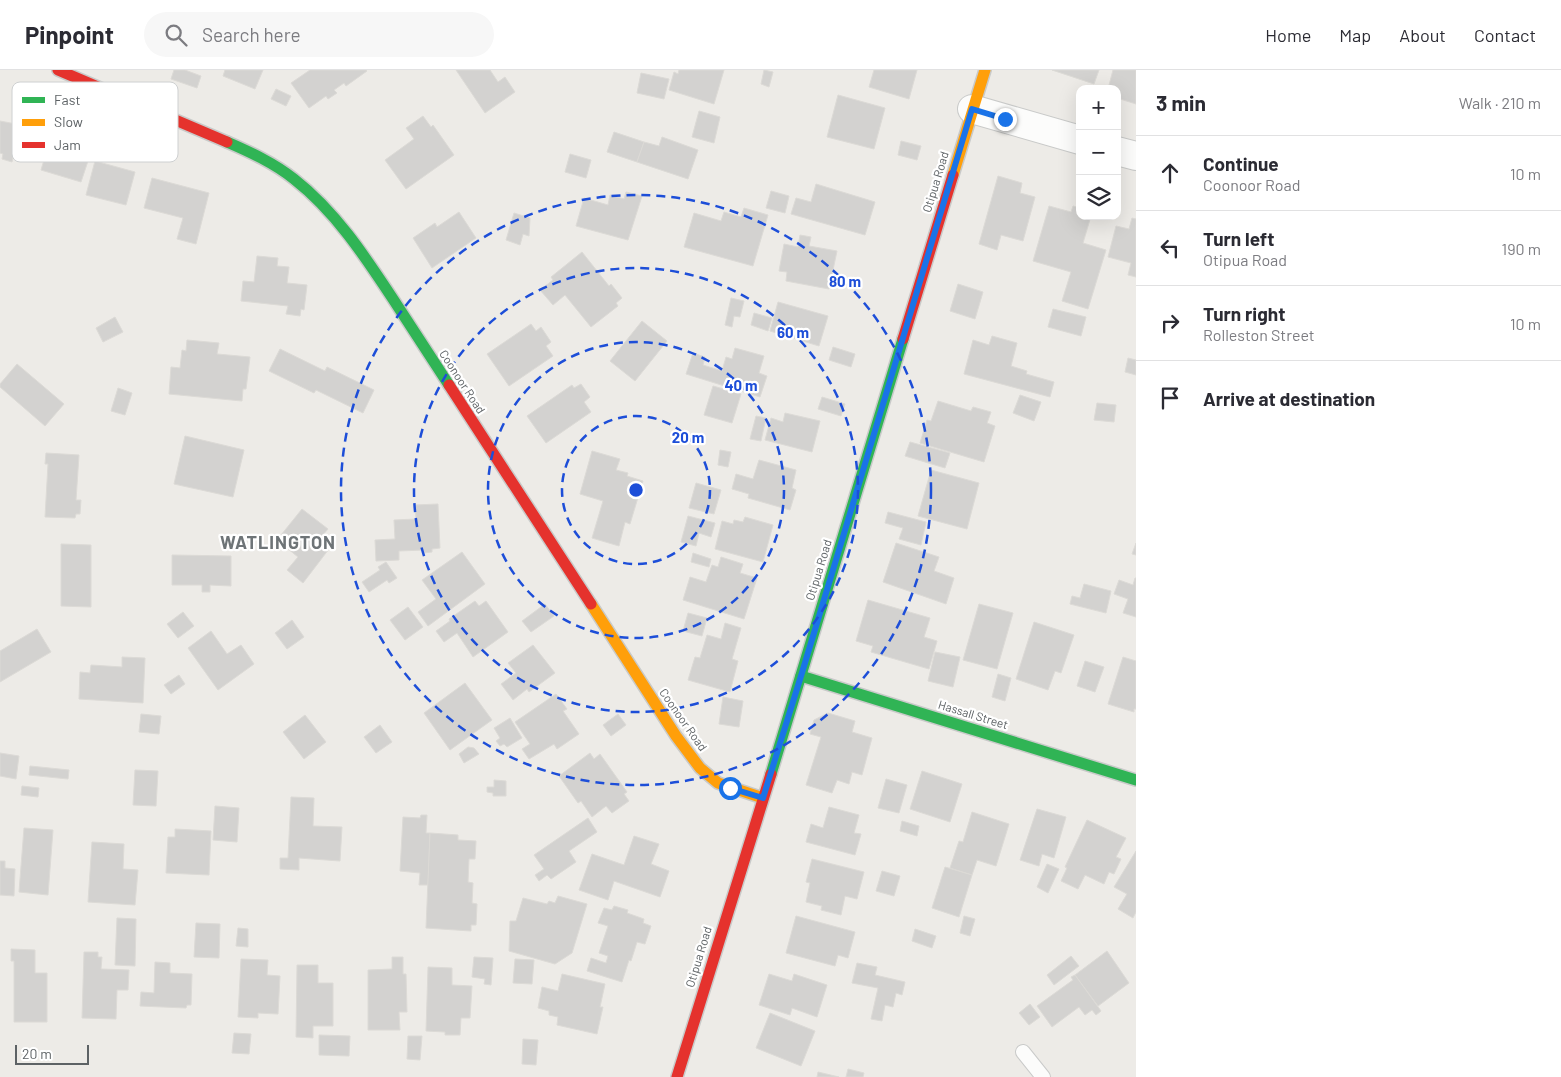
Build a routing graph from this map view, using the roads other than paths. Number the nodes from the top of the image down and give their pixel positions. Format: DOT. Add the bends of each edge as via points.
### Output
graph roads {
  1 [pos="58,70"];
  2 [pos="985,70"];
  3 [pos="86,82"];
  4 [pos="972,109"];
  5 [pos="178,121"];
  6 [pos="1076,139"];
  7 [pos="1121,152"];
  8 [pos="1136,156"];
  9 [pos="801,676"];
  10 [pos="1136,780"];
  11 [pos="763,798"];
  12 [pos="1023,1052"];
  13 [pos="677,1077"];
  14 [pos="1043,1077"];
  1 -- 3 [label="street, Coonoor Road"];
  2 -- 4 [label="street, Otipua Road"];
  4 -- 6 [label="street"];
  4 -- 9 [label="street, Otipua Road"];
  5 -- 11 [label="street, Coonoor Road" via="272,164 304,187 334,216 381,281 676,736 716,782"];
  7 -- 8 [label="street"];
  9 -- 10 [label="street, Hassall Street"];
  9 -- 11 [label="street, Otipua Road"];
  11 -- 13 [label="street, Otipua Road"];
  12 -- 14 [label="lane"];
}
